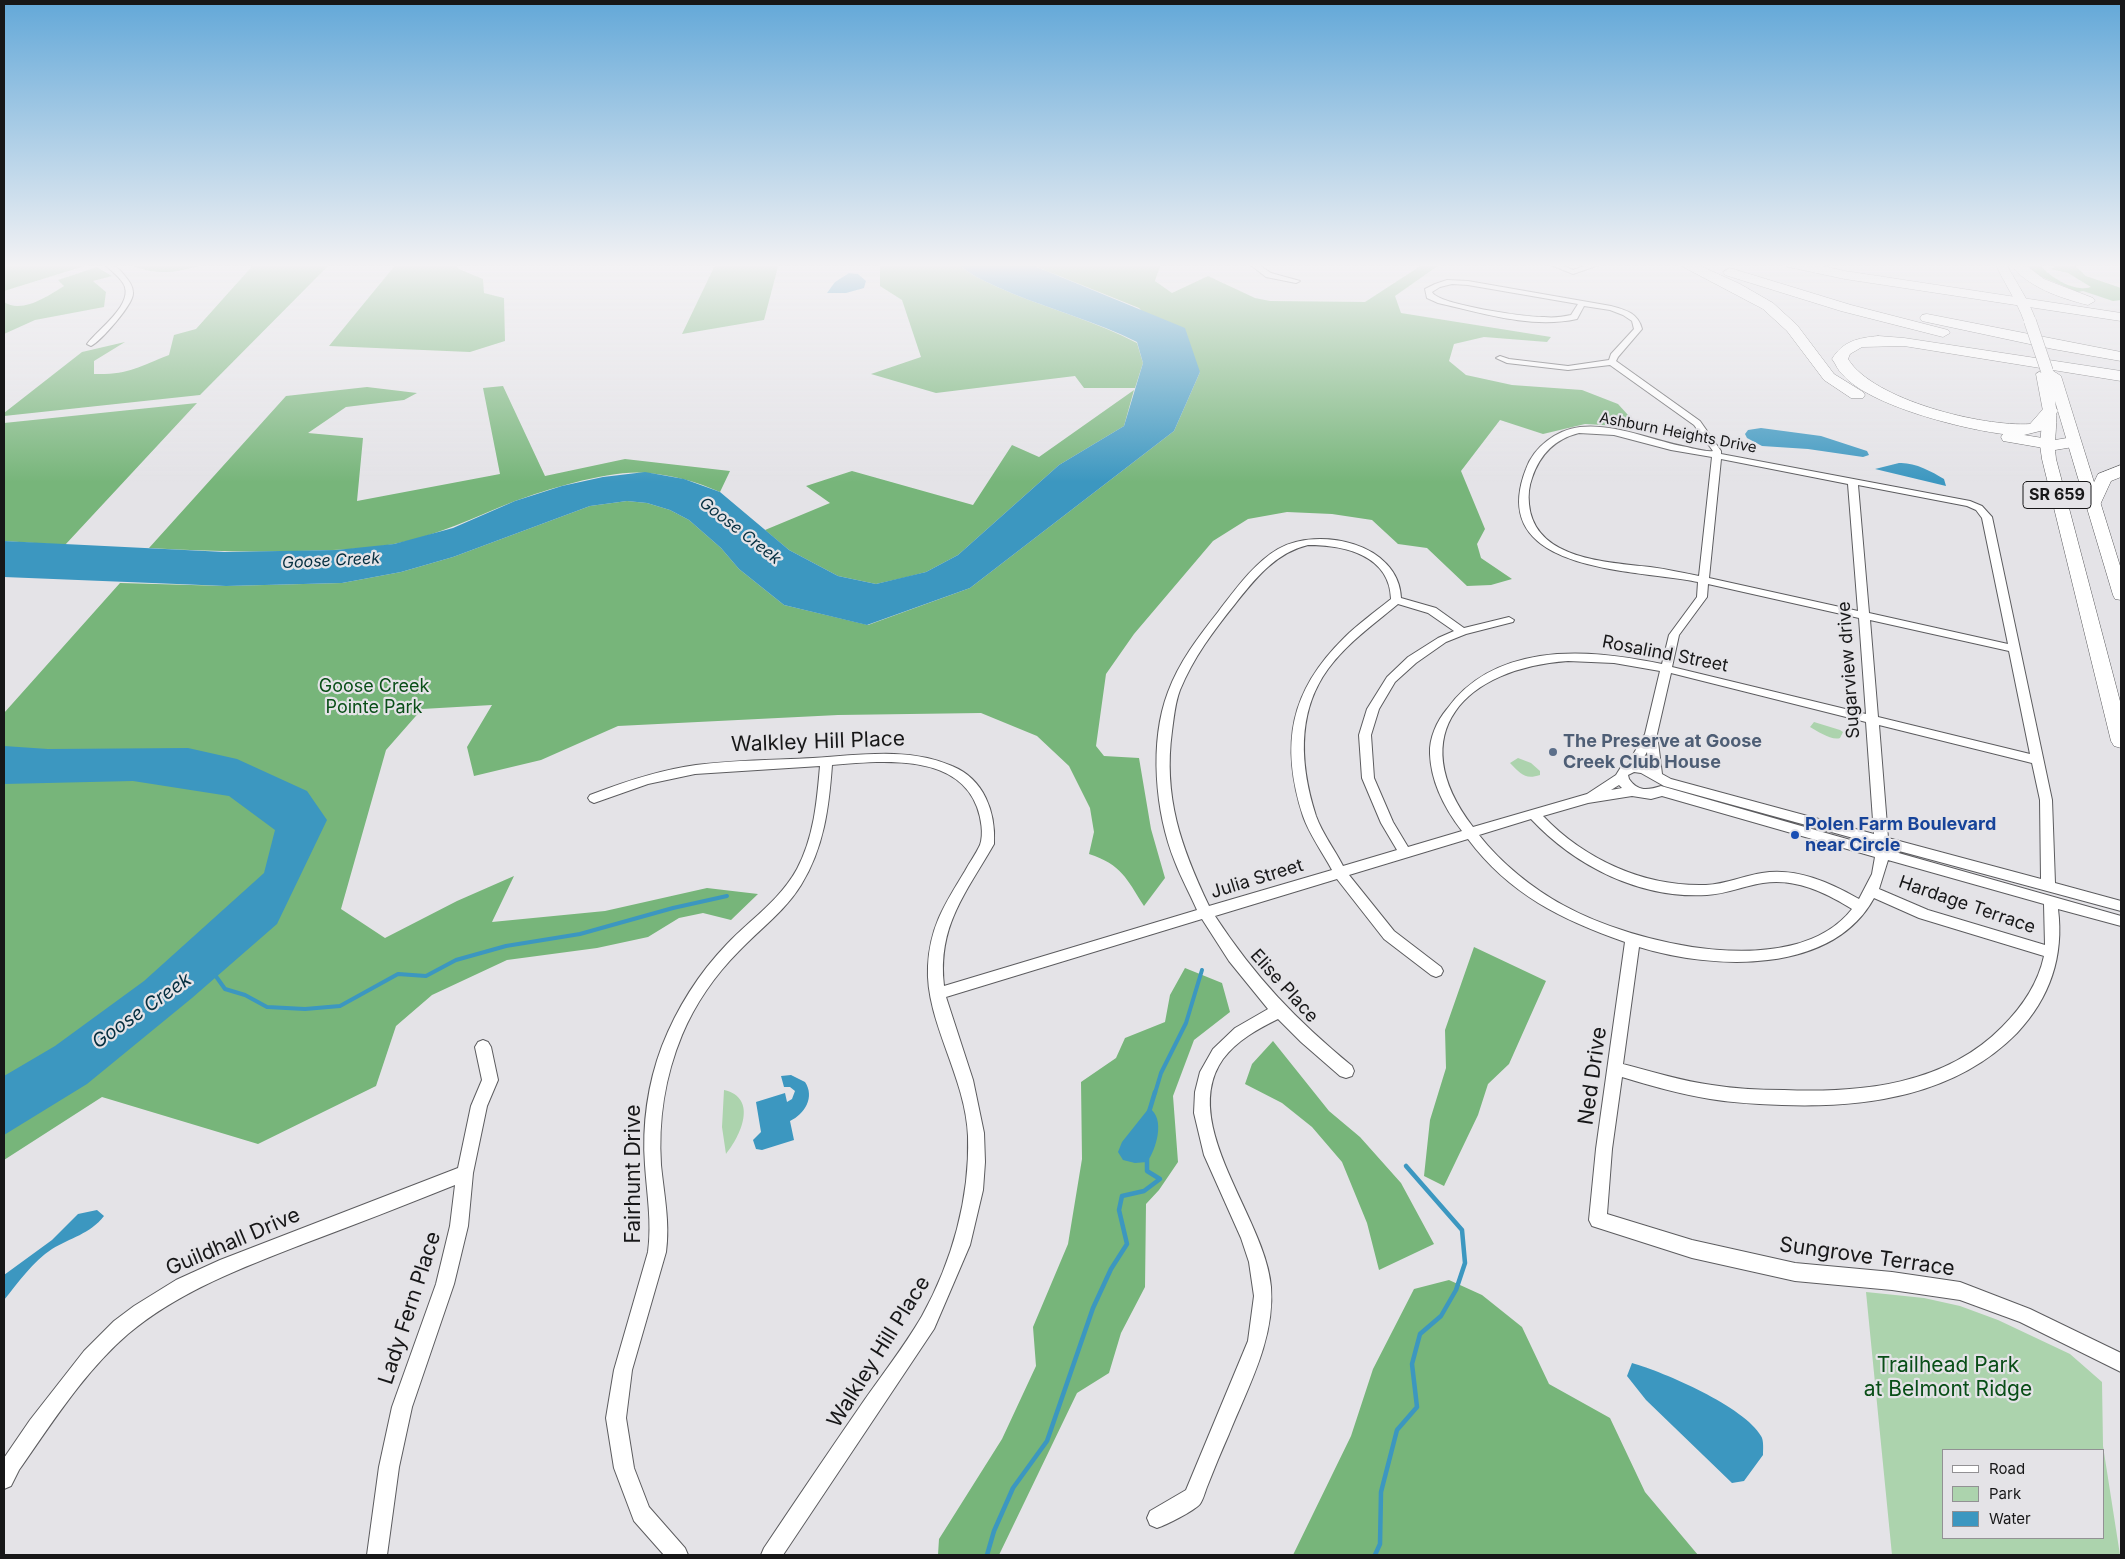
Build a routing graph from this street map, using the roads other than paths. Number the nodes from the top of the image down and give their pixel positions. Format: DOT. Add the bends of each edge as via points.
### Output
graph roads {
  1 [pos="99,336"];
  2 [pos="1632,336"];
  3 [pos="1798,336"];
  4 [pos="1953,336"];
  5 [pos="2009,336"];
  6 [pos="2035,336"];
  7 [pos="92,344"];
  8 [pos="2121,357"];
  9 [pos="1500,358"];
  10 [pos="1612,362"];
  11 [pos="2121,369"];
  12 [pos="2046,371"];
  13 [pos="2121,376"];
  14 [pos="2050,411"];
  15 [pos="2072,442"];
  16 [pos="2047,445"];
  17 [pos="1716,456"];
  18 [pos="2121,470"];
  19 [pos="1853,483"];
  20 [pos="2093,503"];
  21 [pos="1704,580"];
  22 [pos="2121,595"];
  23 [pos="1396,600"];
  24 [pos="1864,615"];
  25 [pos="1509,620"];
  26 [pos="1462,632"];
  27 [pos="2014,649"];
  28 [pos="1666,669"];
  29 [pos="1872,718"];
  30 [pos="1651,734"];
  31 [pos="2121,741"];
  32 [pos="2037,760"];
  33 [pos="826,762"];
  34 [pos="1632,768"];
  35 [pos="1621,778"];
  36 [pos="1659,782"];
  37 [pos="1632,791"];
  38 [pos="594,798"];
  39 [pos="1588,798"];
  40 [pos="1534,814"];
  41 [pos="1470,834"];
  42 [pos="1881,848"];
  43 [pos="1406,854"];
  44 [pos="1340,874"];
  45 [pos="1871,891"];
  46 [pos="2049,893"];
  47 [pos="2121,906"];
  48 [pos="1862,908"];
  49 [pos="1207,914"];
  50 [pos="2121,922"];
  51 [pos="1633,939"];
  52 [pos="2052,953"];
  53 [pos="1436,971"];
  54 [pos="936,994"];
  55 [pos="1278,1011"];
  56 [pos="483,1047"];
  57 [pos="1616,1069"];
  58 [pos="1346,1071"];
  59 [pos="465,1173"];
  60 [pos="1598,1220"];
  61 [pos="2121,1363"];
  62 [pos="4,1479"];
  63 [pos="1157,1518"];
  64 [pos="377,1555"];
  65 [pos="678,1555"];
  66 [pos="771,1555"];
  1 -- 7 [label="street"];
  2 -- 10 [label="street"];
  3 -- 16 [label="highway" via="1829,377 1858,396 1926,420"];
  4 -- 11 [label="highway"];
  5 -- 8 [label="highway"];
  6 -- 12 [label="main road, SR 659, bridge"];
  9 -- 10 [label="street" via="1508,362 1568,368"];
  10 -- 17 [label="street" via="1697,423 1717,451"];
  12 -- 14 [label="main road, SR 659" via="2043,374"];
  12 -- 15 [label="main road, SR 659" via="2054,376"];
  13 -- 14 [label="highway" via="1904,342 1863,343 1846,350 1840,359 1846,372 1865,386 1934,414 2002,429 2024,430 2038,427"];
  14 -- 16 [label="main road, SR 659"];
  15 -- 16 [label="highway"];
  15 -- 20 [label="main road, SR 659"];
  16 -- 31 [label="main road, SR 659" via="2053,482"];
  17 -- 19 [label="street, Ashburn Heights Drive"];
  17 -- 21 [label="street"];
  17 -- 21 [label="street, Ashburn Heights Drive" via="1622,434 1579,430 1549,442 1536,457 1526,479 1524,504 1528,521 1539,538 1554,548 1599,564 1643,568"];
  18 -- 20 [label="highway" via="2100,482"];
  19 -- 24 [label="street, Sugarview drive"];
  19 -- 27 [label="street, Ashburn Heights Drive" via="1970,504 1984,512"];
  20 -- 22 [label="main road, SR 659"];
  21 -- 24 [label="street, Ashburn Heights Drive"];
  21 -- 28 [label="street" via="1702,597 1674,635"];
  23 -- 26 [label="street" via="1436,611"];
  23 -- 44 [label="street" via="1348,640 1324,667 1306,697 1297,733 1300,773 1310,817"];
  23 -- 49 [label="street, Elise Place" via="1398,587 1388,571 1377,559 1355,548 1333,543 1307,543 1283,548 1265,562 1236,596 1188,664 1170,703 1162,744 1163,767 1171,832"];
  24 -- 27 [label="street, Ashburn Heights Drive"];
  24 -- 29 [label="street, Sugarview drive"];
  25 -- 26 [label="street"];
  26 -- 43 [label="street" via="1442,640 1412,660 1391,680 1373,709 1365,735 1368,778"];
  27 -- 32 [label="street, Ashburn Heights Drive"];
  28 -- 29 [label="street, Rosalind Street"];
  28 -- 30 [label="street"];
  28 -- 41 [label="street, Rosalind Street" via="1596,658 1549,658 1493,672 1477,682 1451,708 1438,736 1436,753 1442,789"];
  29 -- 32 [label="street, Rosalind Street"];
  29 -- 42 [label="street, Sugarview drive"];
  30 -- 34 [label="street, Julia Street"];
  30 -- 36 [label="street"];
  32 -- 46 [label="street, Ashburn Heights Drive" via="2048,820"];
  33 -- 38 [label="street, Walkley Hill Place" via="682,772"];
  33 -- 54 [label="street, Walkley Hill Place" via="897,758 932,764 963,778 982,801 989,820 987,844 939,932 934,969"];
  33 -- 65 [label="street, Fairhunt Drive" via="820,826 802,873 778,905 733,948 705,982 681,1022 658,1087 652,1128 660,1233 623,1370 616,1418 624,1468 641,1514"];
  34 -- 35 [label="street, Julia Street" via="1622,773"];
  34 -- 36 [label="street" via="1640,768"];
  35 -- 37 [label="street"];
  35 -- 39 [label="street, Julia Street"];
  36 -- 37 [label="street, Julia Street" via="1648,796"];
  36 -- 42 [label="street"];
  37 -- 39 [label="street, Julia Street"];
  39 -- 40 [label="street, Julia Street"];
  40 -- 41 [label="street, Julia Street"];
  40 -- 48 [label="street" via="1547,829 1581,855 1618,874 1662,887 1706,890 1762,878 1789,879 1832,890"];
  41 -- 43 [label="street, Julia Street"];
  41 -- 51 [label="street, Rosalind Street" via="1526,888 1558,909"];
  42 -- 45 [label="street, Rosalind Street" via="1881,865"];
  42 -- 46 [label="street"];
  43 -- 44 [label="street, Julia Street"];
  44 -- 49 [label="street, Julia Street"];
  44 -- 53 [label="street" via="1389,935"];
  45 -- 48 [label="street, Rosalind Street"];
  45 -- 52 [label="street, Hardage Terrace" via="1924,914"];
  46 -- 47 [label="street"];
  46 -- 50 [label="street"];
  46 -- 52 [label="street, Ashburn Heights Drive" via="2055,930"];
  48 -- 51 [label="street, Rosalind Street" via="1835,935 1784,952 1694,954"];
  49 -- 54 [label="street, Julia Street"];
  49 -- 55 [label="street, Elise Place" via="1234,958"];
  51 -- 57 [label="street, Ned Drive"];
  52 -- 57 [label="street, Ashburn Heights Drive" via="2049,973 2006,1036 1983,1055 1954,1071 1883,1093 1827,1098 1741,1095 1705,1091"];
  54 -- 66 [label="street, Walkley Hill Place" via="967,1083 975,1122 975,1183 965,1234 948,1285 928,1323"];
  55 -- 58 [label="street, Elise Place" via="1312,1045"];
  55 -- 63 [label="street" via="1234,1036 1220,1051 1210,1067 1201,1109 1211,1156 1255,1250 1263,1283 1263,1319 1254,1350 1194,1497"];
  56 -- 59 [label="street, Lady Fern Place" via="490,1080 479,1106"];
  57 -- 60 [label="street, Ned Drive"];
  59 -- 62 [label="street, Guildhall Drive" via="216,1270 168,1294 120,1328 77,1374 12,1463"];
  59 -- 64 [label="street, Lady Fern Place" via="459,1226 445,1284 402,1407 389,1468"];
  60 -- 61 [label="street, Sungrove Terrace" via="1692,1249 1795,1272 1960,1291 2024,1315"];
}
